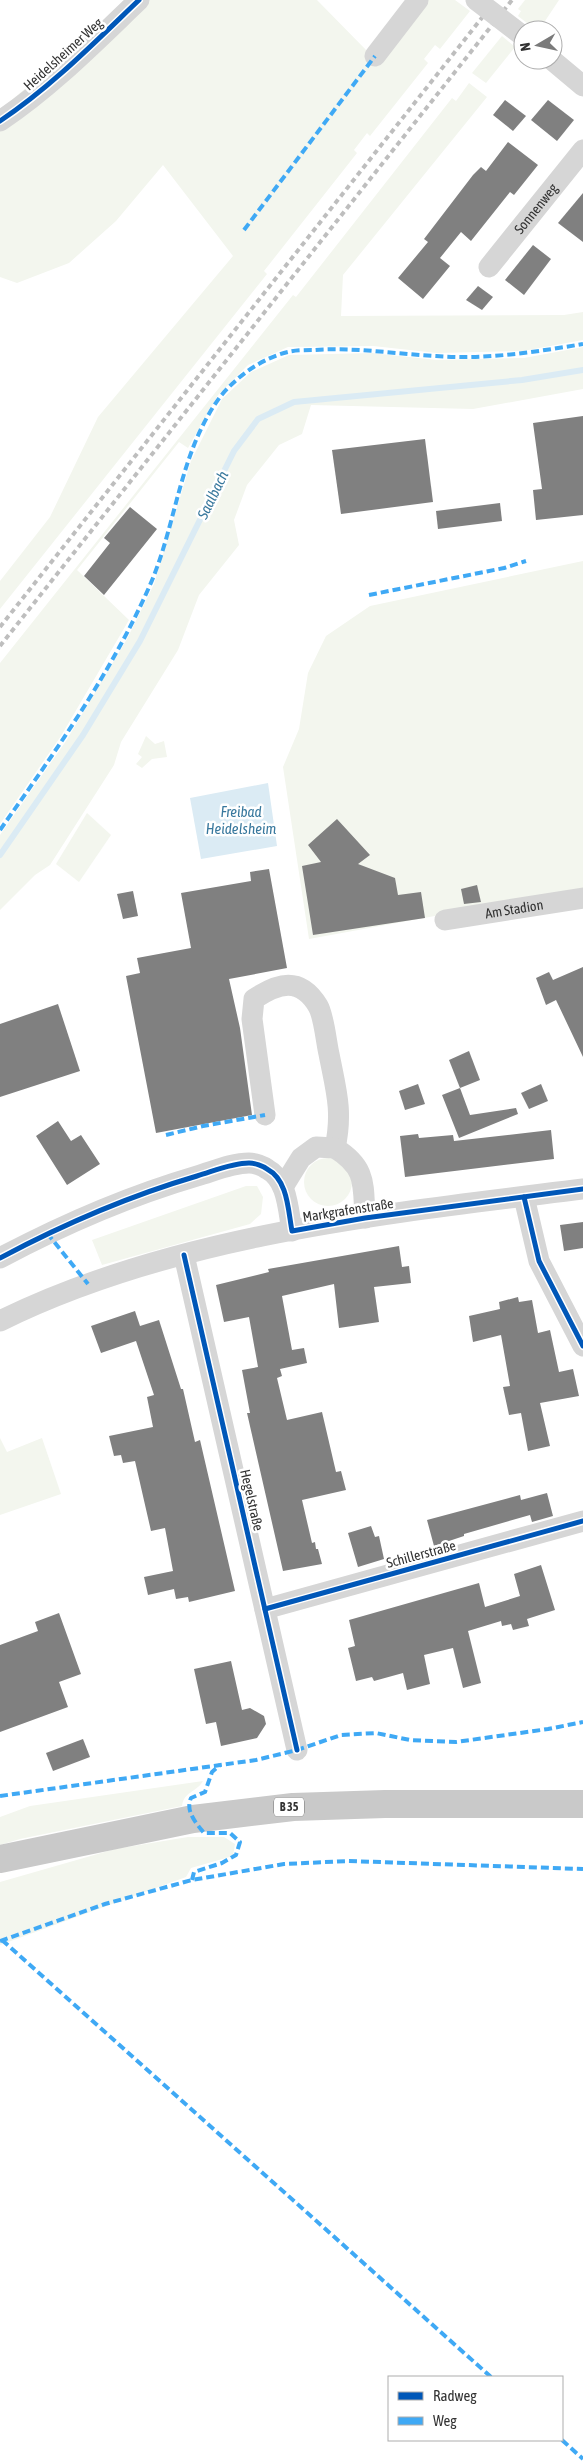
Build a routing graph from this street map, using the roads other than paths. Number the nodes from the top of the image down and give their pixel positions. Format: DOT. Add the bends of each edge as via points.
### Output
graph roads {
  1 [pos="139,0"];
  2 [pos="418,0"];
  3 [pos="476,0"];
  4 [pos="513,28"];
  5 [pos="375,56"];
  6 [pos="563,69"];
  7 [pos="583,86"];
  8 [pos="0,121"];
  9 [pos="583,150"];
  10 [pos="489,267"];
  11 [pos="583,898"];
  12 [pos="446,920"];
  13 [pos="265,1114"];
  14 [pos="335,1148"];
  15 [pos="283,1187"];
  16 [pos="583,1190"];
  17 [pos="524,1196"];
  18 [pos="365,1218"];
  19 [pos="292,1230"];
  20 [pos="184,1256"];
  21 [pos="0,1258"];
  22 [pos="0,1321"];
  23 [pos="583,1346"];
  24 [pos="583,1521"];
  25 [pos="265,1609"];
  26 [pos="297,1750"];
  27 [pos="583,1804"];
  28 [pos="0,1859"];
  1 -- 8 [label="street, Heidelsheimer Weg" via="79,57"];
  2 -- 5 [label="street"];
  3 -- 4 [label="street, bridge"];
  6 -- 7 [label="street"];
  9 -- 10 [label="street, Sonnenweg"];
  11 -- 12 [label="street, Am Stadion"];
  13 -- 14 [label="street" via="252,1019 254,1000 272,987 291,984 307,993 319,1007 340,1105"];
  14 -- 15 [label="street" via="316,1147 301,1158"];
  14 -- 18 [label="street" via="350,1157 362,1174"];
  15 -- 19 [label="street, Markgrafenstraße"];
  15 -- 21 [label="street, Markgrafenstraße" via="267,1168 251,1163 236,1164 131,1198 47,1233"];
  16 -- 17 [label="street, Markgrafenstraße"];
  17 -- 18 [label="street, Markgrafenstraße"];
  17 -- 23 [label="street" via="539,1261"];
  18 -- 19 [label="street, Markgrafenstraße"];
  19 -- 20 [label="street, Markgrafenstraße"];
  20 -- 22 [label="street, Markgrafenstraße" via="88,1284"];
  20 -- 25 [label="street, Hegelstraße"];
  24 -- 25 [label="street, Schillerstraße"];
  25 -- 26 [label="street, Hegelstraße"];
  27 -- 28 [label="main road, B 35" via="293,1807 193,1819"];
}
